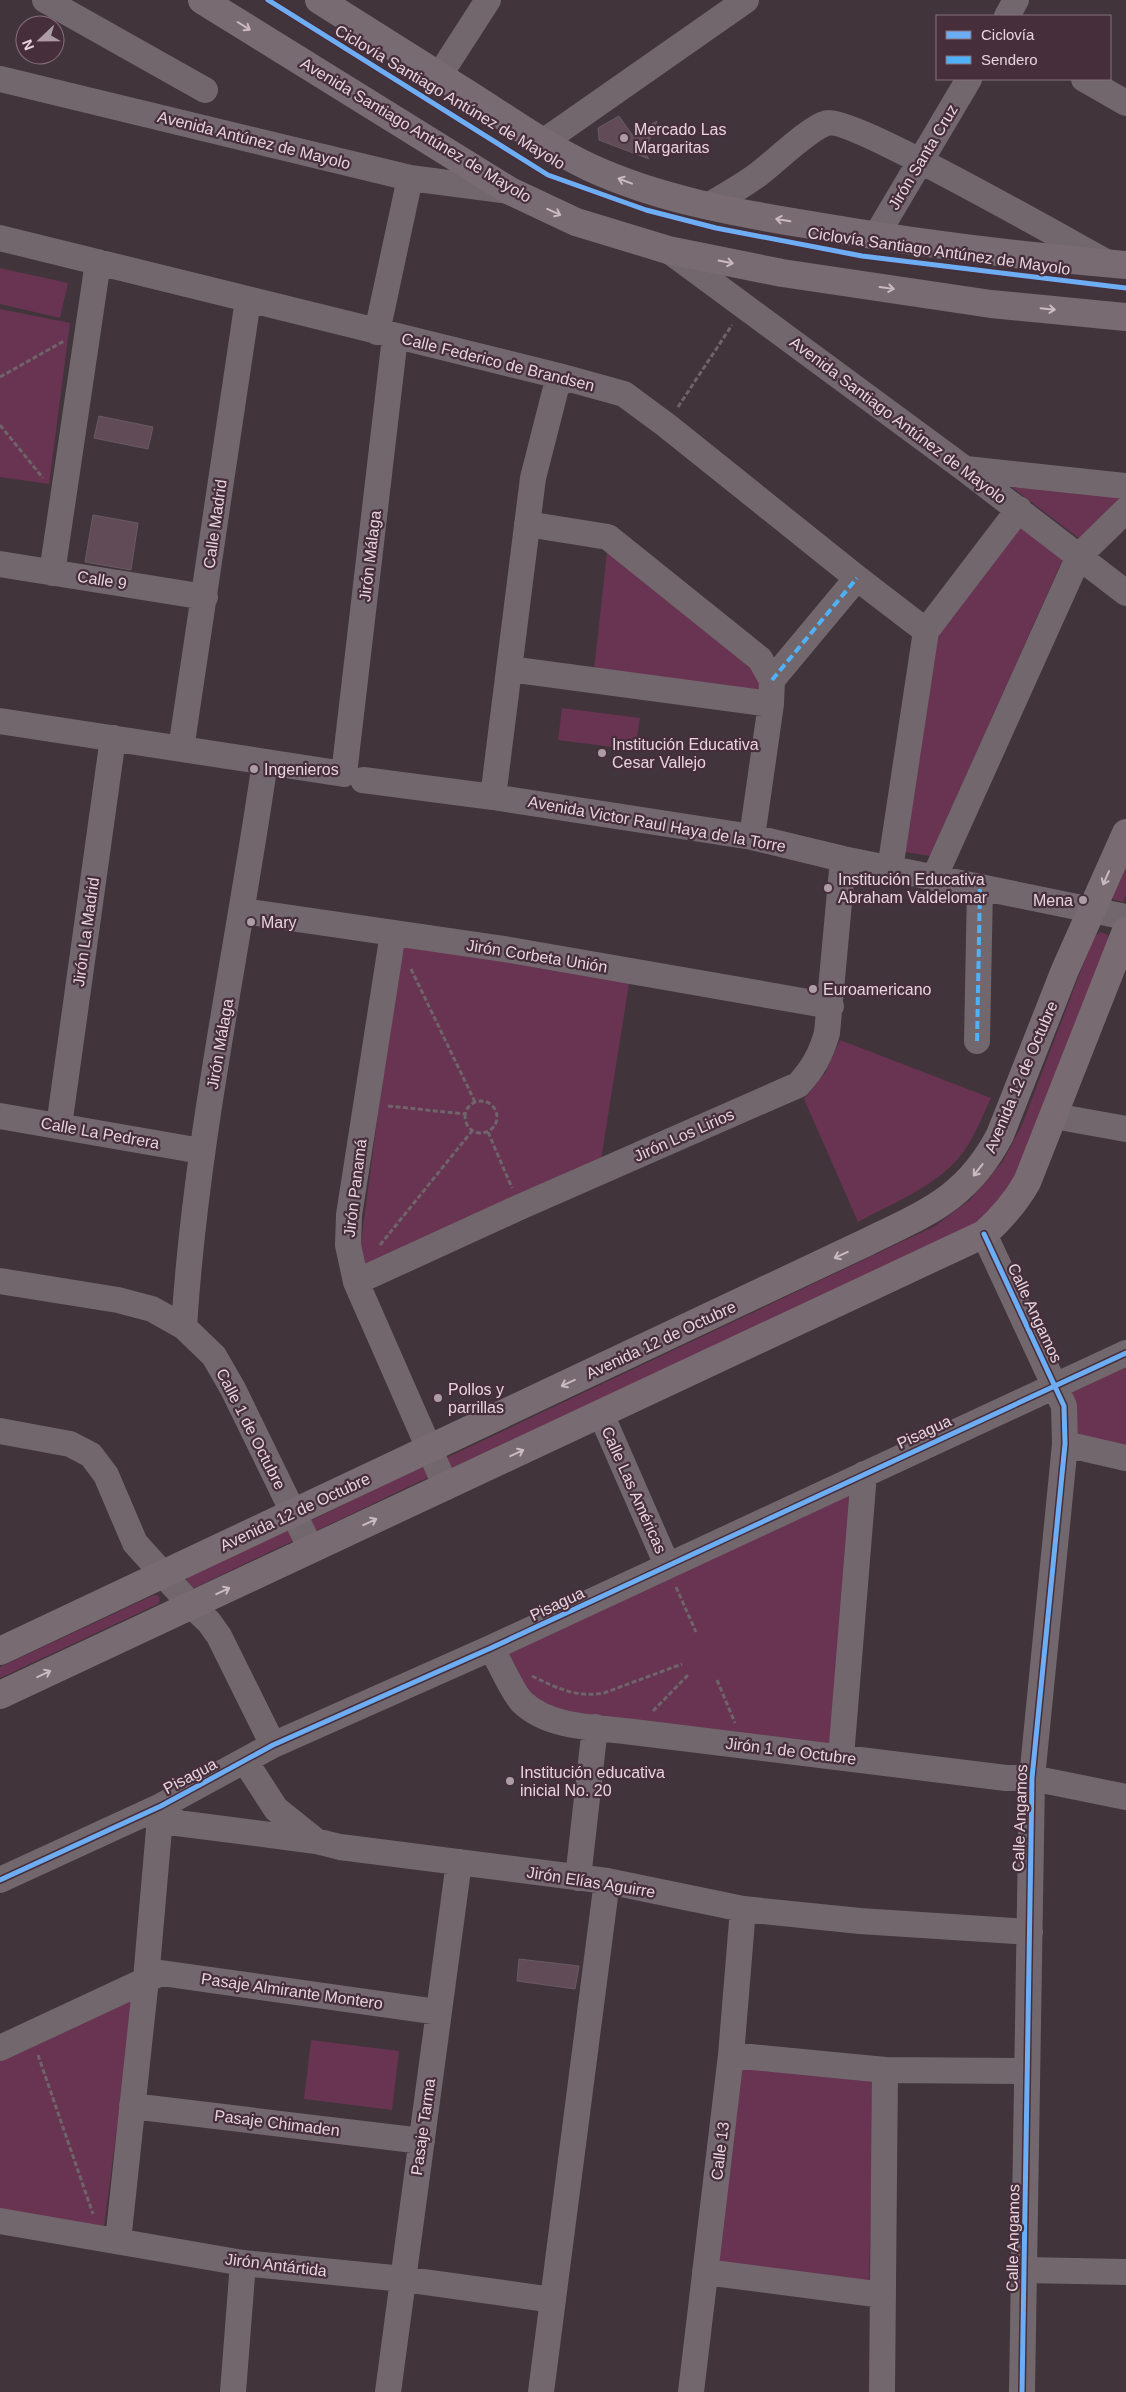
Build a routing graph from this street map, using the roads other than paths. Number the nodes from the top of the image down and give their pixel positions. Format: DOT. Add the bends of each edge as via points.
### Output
graph roads {
  1 [pos="45,0"];
  2 [pos="202,0"];
  3 [pos="319,0"];
  4 [pos="488,0"];
  5 [pos="746,0"];
  6 [pos="1016,0"];
  7 [pos="1008,15"];
  8 [pos="439,76"];
  9 [pos="0,79"];
  10 [pos="969,80"];
  11 [pos="1086,80"];
  12 [pos="205,90"];
  13 [pos="1126,103"];
  14 [pos="543,142"];
  15 [pos="920,161"];
  16 [pos="410,178"];
  17 [pos="510,191"];
  18 [pos="709,205"];
  19 [pos="876,236"];
  20 [pos="0,238"];
  21 [pos="668,250"];
  22 [pos="98,262"];
  23 [pos="1117,264"];
  24 [pos="248,300"];
  25 [pos="1126,317"];
  26 [pos="386,335"];
  27 [pos="559,376"];
  28 [pos="965,469"];
  29 [pos="1126,486"];
  30 [pos="1019,509"];
  31 [pos="1126,510"];
  32 [pos="527,524"];
  33 [pos="1079,556"];
  34 [pos="0,564"];
  35 [pos="52,572"];
  36 [pos="857,578"];
  37 [pos="1126,593"];
  38 [pos="205,597"];
  39 [pos="926,631"];
  40 [pos="509,669"];
  41 [pos="771,692"];
  42 [pos="0,721"];
  43 [pos="113,738"];
  44 [pos="181,749"];
  45 [pos="265,762"];
  46 [pos="354,777"];
  47 [pos="493,797"];
  48 [pos="1126,833"];
  49 [pos="752,837"];
  50 [pos="843,859"];
  51 [pos="890,869"];
  52 [pos="934,878"];
  53 [pos="980,887"];
  54 [pos="1092,910"];
  55 [pos="243,911"];
  56 [pos="1126,917"];
  57 [pos="1126,930"];
  58 [pos="393,933"];
  59 [pos="1118,970"];
  60 [pos="831,1006"];
  61 [pos="977,1041"];
  62 [pos="0,1116"];
  63 [pos="1054,1116"];
  64 [pos="59,1126"];
  65 [pos="1126,1129"];
  66 [pos="201,1150"];
  67 [pos="984,1234"];
  68 [pos="0,1281"];
  69 [pos="356,1282"];
  70 [pos="184,1327"];
  71 [pos="1126,1353"];
  72 [pos="1054,1384"];
  73 [pos="601,1414"];
  74 [pos="0,1431"];
  75 [pos="1065,1444"];
  76 [pos="429,1449"];
  77 [pos="1126,1458"];
  78 [pos="864,1474"];
  79 [pos="446,1487"];
  80 [pos="293,1513"];
  81 [pos="311,1550"];
  82 [pos="667,1565"];
  83 [pos="163,1574"];
  84 [pos="192,1606"];
  85 [pos="0,1651"];
  86 [pos="495,1654"];
  87 [pos="0,1695"];
  88 [pos="595,1727"];
  89 [pos="274,1746"];
  90 [pos="841,1757"];
  91 [pos="245,1761"];
  92 [pos="1032,1778"];
  93 [pos="1126,1797"];
  94 [pos="160,1806"];
  95 [pos="316,1841"];
  96 [pos="459,1862"];
  97 [pos="578,1878"];
  98 [pos="0,1880"];
  99 [pos="607,1881"];
  100 [pos="743,1909"];
  101 [pos="1030,1932"];
  102 [pos="146,1979"];
  103 [pos="438,2012"];
  104 [pos="0,2048"];
  105 [pos="731,2055"];
  106 [pos="885,2070"];
  107 [pos="1026,2071"];
  108 [pos="132,2106"];
  109 [pos="422,2140"];
  110 [pos="0,2225"];
  111 [pos="109,2240"];
  112 [pos="243,2263"];
  113 [pos="1026,2270"];
  114 [pos="706,2272"];
  115 [pos="1126,2272"];
  116 [pos="403,2279"];
  117 [pos="883,2295"];
  118 [pos="553,2300"];
  119 [pos="233,2392"];
  120 [pos="388,2392"];
  121 [pos="541,2392"];
  122 [pos="691,2392"];
  123 [pos="882,2392"];
  124 [pos="1022,2392"];
  1 -- 12 [label="street"];
  2 -- 17 [label="main road, Avenida Santiago Antúnez de Mayolo, one-way"];
  3 -- 8 [label="main road"];
  4 -- 8 [label="street"];
  5 -- 14 [label="street"];
  6 -- 7 [label="street"];
  8 -- 14 [label="main road"];
  9 -- 16 [label="street, Avenida Antúnez de Mayolo"];
  10 -- 15 [label="street, Jirón Santa Cruz"];
  11 -- 13 [label="street"];
  18 -- 14 [label="main road, one-way" via="626,182"];
  15 -- 18 [label="street" via="844,125 827,123 759,175"];
  15 -- 19 [label="street, Jirón Santa Cruz"];
  15 -- 23 [label="street"];
  16 -- 17 [label="street, Avenida Antúnez de Mayolo"];
  16 -- 26 [label="street, Jirón Málaga"];
  17 -- 21 [label="main road, Avenida Santiago Antúnez de Mayolo, one-way" via="576,222"];
  19 -- 18 [label="main road, one-way"];
  19 -- 23 [label="main road"];
  20 -- 22 [label="street, Calle Federico de Brandsen"];
  21 -- 25 [label="main road, Avenida Santiago Antúnez de Mayolo, one-way" via="782,273 981,302"];
  21 -- 28 [label="street, Avenida Santiago Antúnez de Mayolo"];
  22 -- 24 [label="street, Calle Federico de Brandsen"];
  22 -- 35 [label="street"];
  24 -- 26 [label="street, Calle Federico de Brandsen"];
  24 -- 38 [label="street, Calle Madrid"];
  26 -- 27 [label="street, Calle Federico de Brandsen"];
  26 -- 46 [label="street, Jirón Málaga"];
  27 -- 32 [label="street" via="533,478"];
  27 -- 36 [label="street, Calle Federico de Brandsen" via="624,394"];
  28 -- 29 [label="street"];
  28 -- 30 [label="street, Avenida Santiago Antúnez de Mayolo"];
  30 -- 33 [label="street, Avenida Santiago Antúnez de Mayolo"];
  30 -- 39 [label="street"];
  31 -- 33 [label="street"];
  32 -- 40 [label="street"];
  32 -- 41 [label="street" via="608,538 760,659"];
  33 -- 37 [label="street, Avenida Santiago Antúnez de Mayolo"];
  33 -- 52 [label="street"];
  34 -- 35 [label="street, Calle 9"];
  35 -- 38 [label="street, Calle 9"];
  36 -- 39 [label="street, Calle Federico de Brandsen"];
  36 -- 41 [label="street"];
  38 -- 44 [label="street, Calle Madrid"];
  39 -- 51 [label="street"];
  40 -- 41 [label="street"];
  40 -- 47 [label="street"];
  41 -- 49 [label="street"];
  42 -- 43 [label="street, Avenida Victor Raul Haya de la Torre"];
  43 -- 44 [label="street, Avenida Victor Raul Haya de la Torre"];
  43 -- 64 [label="street, Jirón La Madrid"];
  44 -- 45 [label="street, Avenida Victor Raul Haya de la Torre"];
  45 -- 46 [label="street, Avenida Victor Raul Haya de la Torre"];
  45 -- 55 [label="street, Jirón Málaga"];
  46 -- 47 [label="street, Avenida Victor Raul Haya de la Torre"];
  47 -- 49 [label="street, Avenida Victor Raul Haya de la Torre"];
  48 -- 54 [label="main road, Avenida 12 de Octubre, one-way"];
  49 -- 50 [label="street, Avenida Victor Raul Haya de la Torre"];
  50 -- 51 [label="street, Avenida Victor Raul Haya de la Torre"];
  50 -- 60 [label="street, Jirón Los Lirios"];
  51 -- 52 [label="street, Avenida Victor Raul Haya de la Torre"];
  52 -- 53 [label="street, Avenida Victor Raul Haya de la Torre"];
  53 -- 54 [label="street, Avenida Victor Raul Haya de la Torre"];
  53 -- 61 [label="street"];
  54 -- 56 [label="street, Avenida Victor Raul Haya de la Torre"];
  54 -- 76 [label="main road, Avenida 12 de Octubre, one-way" via="1000,1135 981,1167 962,1189 930,1211 867,1242"];
  55 -- 58 [label="street, Jirón Corbeta Unión"];
  55 -- 66 [label="street, Jirón Málaga"];
  57 -- 59 [label="main road"];
  58 -- 60 [label="street, Jirón Corbeta Unión"];
  58 -- 69 [label="street, Jirón Panamá" via="349,1215 348,1245"];
  59 -- 63 [label="main road"];
  60 -- 69 [label="street, Jirón Los Lirios" via="822,1051 798,1085"];
  62 -- 64 [label="street, Calle La Pedrera"];
  63 -- 65 [label="street"];
  63 -- 67 [label="main road" via="1016,1202"];
  64 -- 66 [label="street, Calle La Pedrera"];
  66 -- 70 [label="street, Jirón Málaga"];
  67 -- 72 [label="street, Calle Angamos"];
  67 -- 73 [label="main road"];
  68 -- 70 [label="street, Calle 1 de Octubre" via="118,1300 152,1309"];
  69 -- 76 [label="street, Jirón Panamá"];
  70 -- 80 [label="street, Calle 1 de Octubre" via="214,1356"];
  71 -- 72 [label="street, Pisagua"];
  72 -- 75 [label="street, Calle Angamos" via="1064,1406"];
  72 -- 78 [label="street, Pisagua"];
  79 -- 73 [label="main road, one-way"];
  73 -- 82 [label="street, Calle Las Américas"];
  74 -- 83 [label="street" via="70,1444 91,1455 106,1475 135,1543"];
  75 -- 77 [label="street"];
  75 -- 92 [label="street, Calle Angamos"];
  76 -- 79 [label="street, Jirón Panamá"];
  76 -- 80 [label="main road, Avenida 12 de Octubre"];
  78 -- 82 [label="street, Pisagua"];
  78 -- 90 [label="street"];
  81 -- 79 [label="main road, one-way"];
  80 -- 81 [label="street, Calle 1 de Octubre"];
  80 -- 83 [label="main road, Avenida 12 de Octubre"];
  84 -- 81 [label="main road, one-way"];
  82 -- 86 [label="street, Pisagua"];
  83 -- 84 [label="street"];
  83 -- 85 [label="main road, Avenida 12 de Octubre"];
  87 -- 84 [label="main road, one-way"];
  84 -- 89 [label="street" via="219,1636"];
  86 -- 88 [label="street, Jirón 1 de Octubre" via="521,1702 545,1718"];
  86 -- 89 [label="street, Pisagua"];
  88 -- 90 [label="street, Jirón 1 de Octubre"];
  88 -- 97 [label="street"];
  89 -- 91 [label="street, Pisagua"];
  90 -- 92 [label="street, Jirón 1 de Octubre" via="1006,1778"];
  91 -- 94 [label="street, Pisagua"];
  91 -- 95 [label="street" via="276,1809"];
  92 -- 93 [label="street, Jirón 1 de Octubre"];
  92 -- 101 [label="street, Calle Angamos"];
  94 -- 95 [label="street, Jirón Elías Aguirre" via="177,1823"];
  94 -- 98 [label="street, Pisagua"];
  94 -- 102 [label="street"];
  95 -- 96 [label="street, Jirón Elías Aguirre"];
  96 -- 97 [label="street, Jirón Elías Aguirre"];
  96 -- 103 [label="street, Pasaje Tarma"];
  97 -- 99 [label="street, Jirón Elías Aguirre"];
  99 -- 100 [label="street, Jirón Elías Aguirre"];
  99 -- 118 [label="street"];
  100 -- 101 [label="street, Jirón Elías Aguirre" via="860,1921"];
  100 -- 105 [label="street, Calle 13"];
  101 -- 107 [label="street, Calle Angamos"];
  102 -- 103 [label="street, Pasaje Almirante Montero" via="161,1972"];
  102 -- 104 [label="street, Pasaje Almirante Montero"];
  102 -- 108 [label="street"];
  103 -- 109 [label="street, Pasaje Tarma"];
  105 -- 106 [label="street"];
  105 -- 114 [label="street, Calle 13"];
  106 -- 107 [label="street"];
  106 -- 117 [label="street"];
  107 -- 113 [label="street, Calle Angamos"];
  108 -- 109 [label="street, Pasaje Chimaden"];
  108 -- 111 [label="street"];
  109 -- 116 [label="street, Pasaje Tarma"];
  110 -- 111 [label="street, Jirón Antártida"];
  111 -- 112 [label="street, Jirón Antártida"];
  112 -- 116 [label="street, Jirón Antártida"];
  112 -- 119 [label="street"];
  113 -- 115 [label="street"];
  113 -- 124 [label="street, Calle Angamos"];
  114 -- 117 [label="street"];
  114 -- 122 [label="street, Calle 13"];
  116 -- 118 [label="street, Jirón Antártida"];
  116 -- 120 [label="street, Pasaje Tarma"];
  117 -- 123 [label="street"];
  118 -- 121 [label="street"];
}
